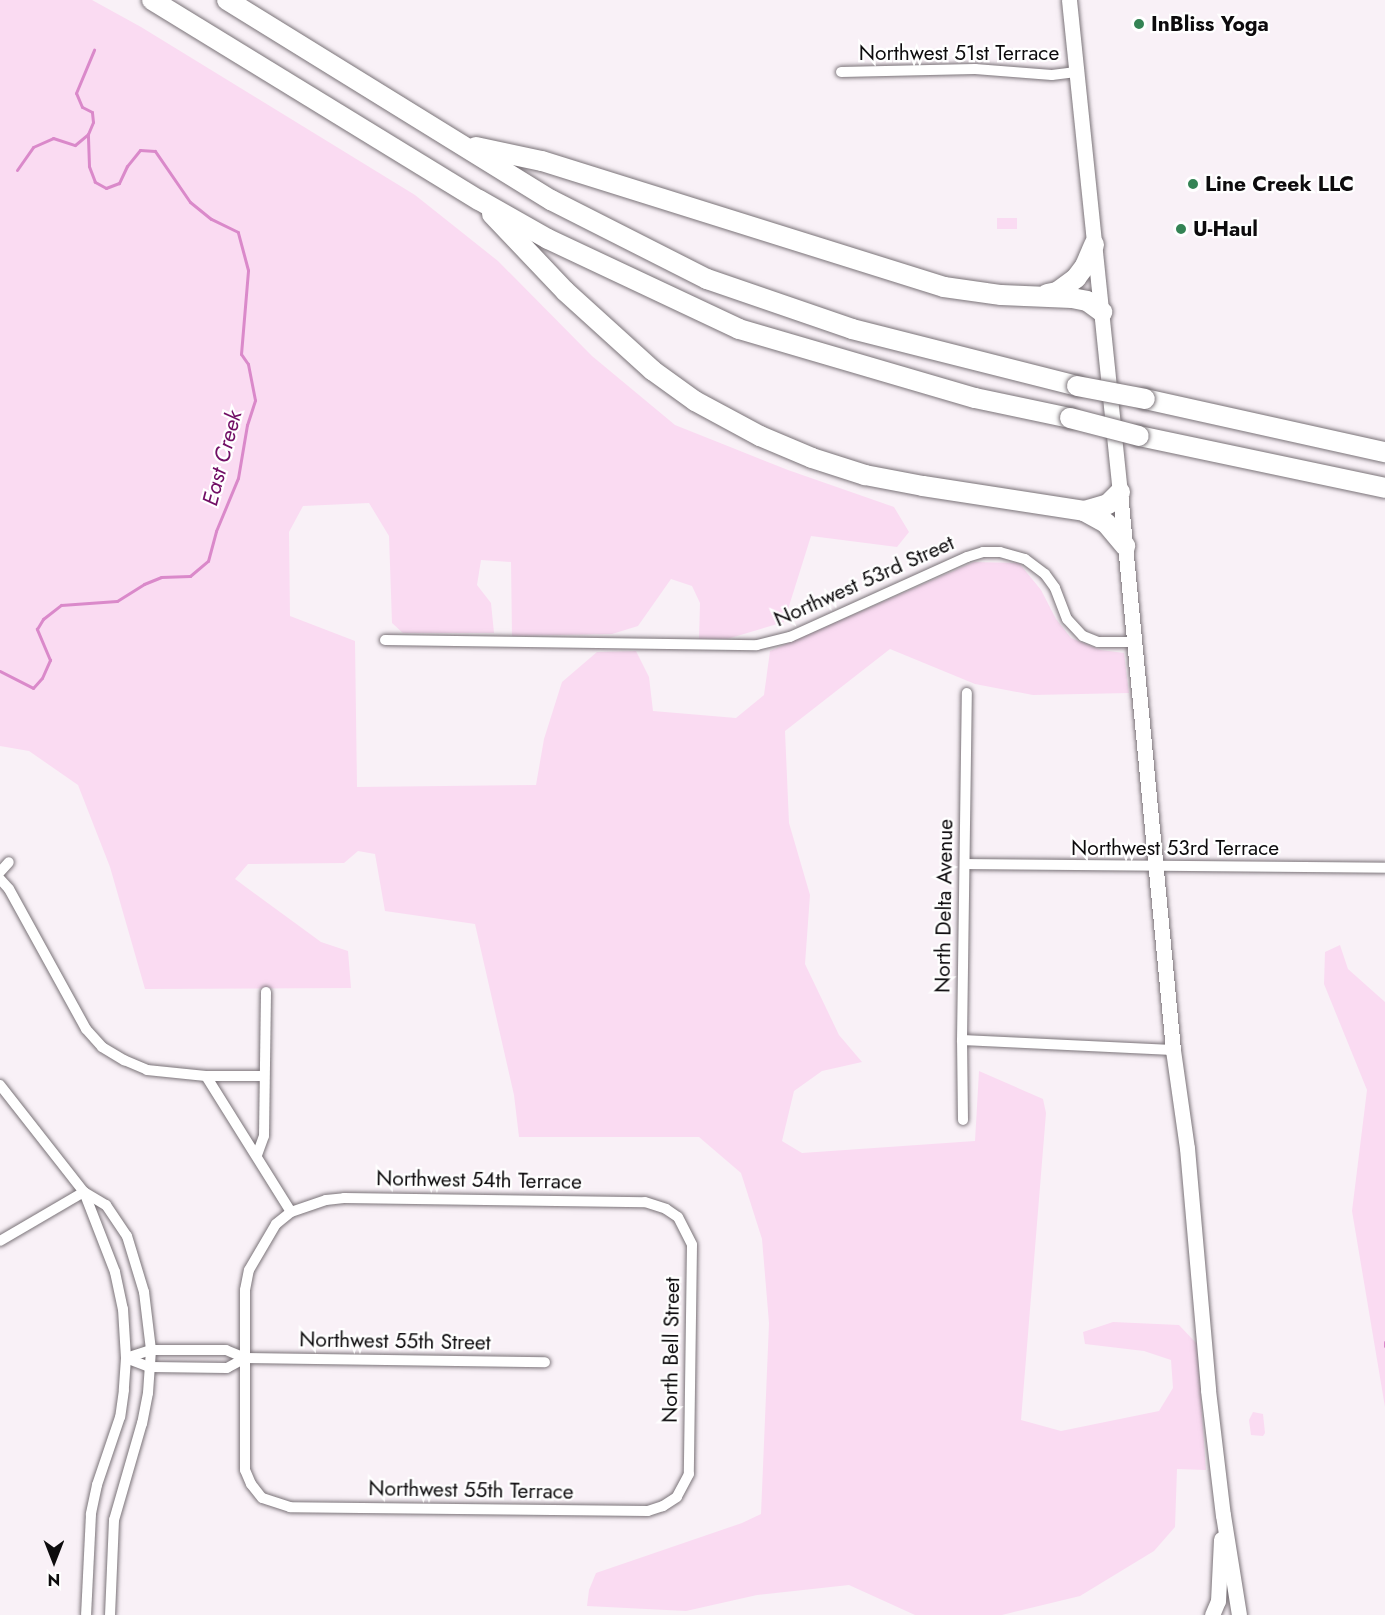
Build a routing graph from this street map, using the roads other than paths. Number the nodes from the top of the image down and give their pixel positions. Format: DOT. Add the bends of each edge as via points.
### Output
graph roads {
  1 [pos="152,0"];
  2 [pos="228,0"];
  3 [pos="1069,0"];
  4 [pos="841,72"];
  5 [pos="1076,72"];
  6 [pos="463,144"];
  7 [pos="479,200"];
  8 [pos="1094,245"];
  9 [pos="1045,295"];
  10 [pos="1102,312"];
  11 [pos="1385,452"];
  12 [pos="1385,488"];
  13 [pos="1120,492"];
  14 [pos="1084,512"];
  15 [pos="1125,546"];
  16 [pos="386,640"];
  17 [pos="1134,642"];
  18 [pos="967,693"];
  19 [pos="9,862"];
  20 [pos="964,864"];
  21 [pos="1155,868"];
  22 [pos="1385,868"];
  23 [pos="0,872"];
  24 [pos="0,879"];
  25 [pos="266,992"];
  26 [pos="962,1040"];
  27 [pos="1173,1050"];
  28 [pos="206,1076"];
  29 [pos="264,1076"];
  30 [pos="0,1085"];
  31 [pos="963,1120"];
  32 [pos="257,1155"];
  33 [pos="84,1192"];
  34 [pos="666,1209"];
  35 [pos="291,1212"];
  36 [pos="0,1241"];
  37 [pos="151,1350"];
  38 [pos="199,1350"];
  39 [pos="126,1358"];
  40 [pos="245,1358"];
  41 [pos="545,1362"];
  42 [pos="150,1367"];
  43 [pos="199,1368"];
  44 [pos="677,1497"];
  45 [pos="1223,1515"];
  46 [pos="86,1615"];
  47 [pos="110,1615"];
  48 [pos="1212,1615"];
  49 [pos="1239,1615"];
  1 -- 7 [label="highway"];
  2 -- 6 [label="highway"];
  3 -- 5 [label="main road"];
  4 -- 5 [label="street, Northwest 51st Terrace"];
  5 -- 8 [label="main road"];
  6 -- 9 [label="highway" via="542,161 944,287 1001,295"];
  6 -- 11 [label="highway, bridge" via="551,200 707,279 852,329 1077,386"];
  7 -- 12 [label="highway, bridge" via="549,239 739,329 975,398"];
  7 -- 14 [label="highway" via="565,291 652,370 695,401 760,436 865,475"];
  8 -- 9 [label="highway" via="1076,278 1058,292"];
  8 -- 10 [label="main road"];
  9 -- 10 [label="highway" via="1087,301"];
  10 -- 13 [label="main road"];
  13 -- 14 [label="highway" via="1108,504"];
  13 -- 15 [label="main road"];
  14 -- 15 [label="highway" via="1106,523"];
  15 -- 17 [label="main road"];
  16 -- 17 [label="street, Northwest 53rd Street" via="757,645 790,637 967,557 1000,552 1025,559 1045,574 1067,619 1083,636 1098,642"];
  17 -- 21 [label="main road"];
  18 -- 20 [label="street, North Delta Avenue"];
  19 -- 23 [label="street"];
  20 -- 21 [label="street, Northwest 53rd Terrace"];
  20 -- 26 [label="street, North Delta Avenue"];
  21 -- 22 [label="street, Northwest 53rd Terrace"];
  21 -- 27 [label="main road"];
  24 -- 28 [label="street" via="86,1029 102,1047 147,1070"];
  25 -- 29 [label="street"];
  26 -- 27 [label="street"];
  26 -- 31 [label="street, North Delta Avenue"];
  27 -- 45 [label="main road" via="1187,1148"];
  28 -- 29 [label="street"];
  28 -- 32 [label="street"];
  29 -- 32 [label="street" via="264,1136"];
  30 -- 33 [label="street"];
  32 -- 35 [label="street"];
  33 -- 36 [label="street"];
  33 -- 37 [label="street" via="106,1205 127,1236 144,1292"];
  33 -- 39 [label="street" via="115,1272 123,1309"];
  34 -- 35 [label="street, Northwest 54th Terrace" via="645,1202 344,1198"];
  34 -- 44 [label="street, North Bell Street" via="678,1217 692,1245 689,1474"];
  35 -- 40 [label="street" via="276,1224 249,1270 245,1290"];
  37 -- 38 [label="street, Northwest 55th Street"];
  37 -- 39 [label="street, Northwest 55th Street"];
  37 -- 42 [label="street"];
  38 -- 40 [label="street, Northwest 55th Street" via="226,1350"];
  38 -- 43 [label="street"];
  39 -- 42 [label="street, Northwest 55th Street"];
  39 -- 46 [label="street" via="120,1417 91,1514"];
  40 -- 41 [label="street, Northwest 55th Street"];
  40 -- 43 [label="street, Northwest 55th Street" via="227,1368"];
  40 -- 44 [label="street, Northwest 55th Terrace" via="245,1470 262,1498 290,1507 648,1511"];
  42 -- 43 [label="street, Northwest 55th Street"];
  42 -- 47 [label="street" via="135,1456 114,1520"];
  45 -- 48 [label="main road" via="1220,1586"];
  45 -- 49 [label="main road"];
}
